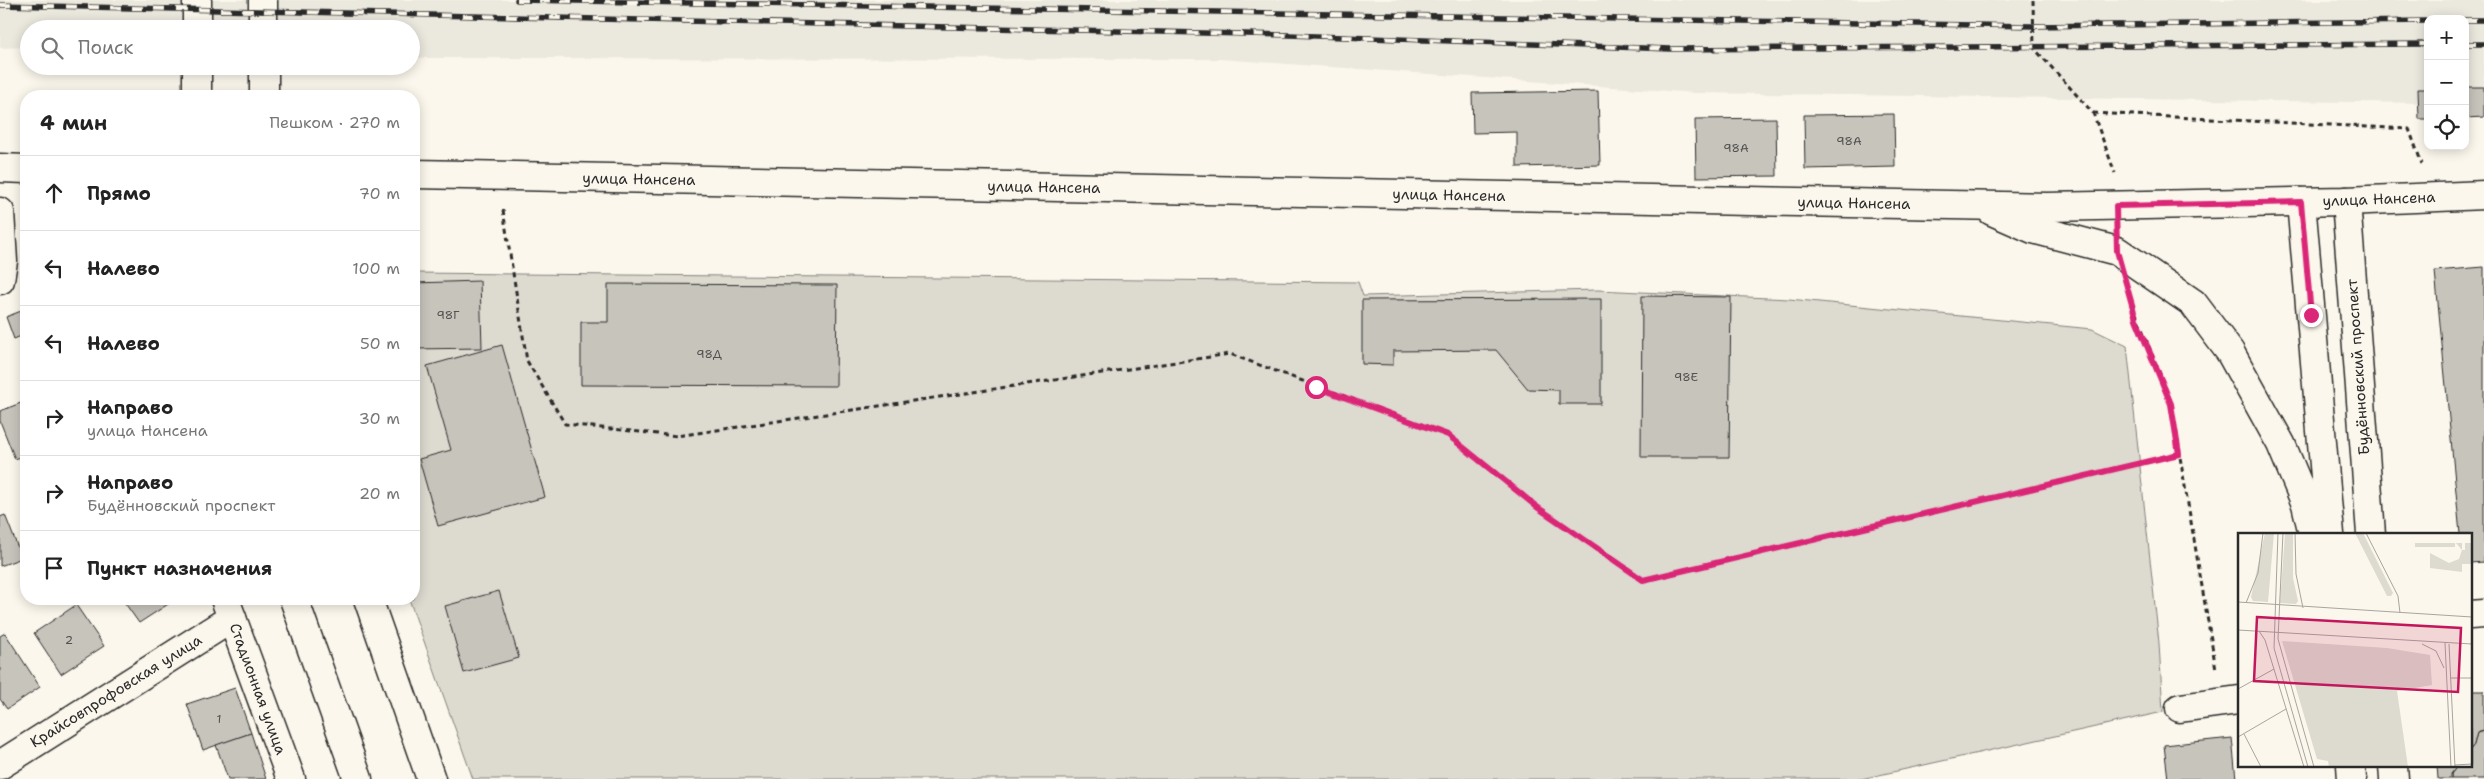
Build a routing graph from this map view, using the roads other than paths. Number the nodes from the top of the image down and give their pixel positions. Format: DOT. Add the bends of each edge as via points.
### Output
graph roads {
  1 [pos="197,0"];
  2 [pos="263,0"];
  3 [pos="197,20"];
  4 [pos="263,20"];
  5 [pos="197,75"];
  6 [pos="264,75"];
  7 [pos="197,90"];
  8 [pos="264,90"];
  9 [pos="420,174"];
  10 [pos="2484,195"];
  11 [pos="2346,201"];
  12 [pos="2301,202"];
  13 [pos="1979,206"];
  14 [pos="0,212"];
  15 [pos="0,280"];
  16 [pos="2313,533"];
  17 [pos="2330,533"];
  18 [pos="2371,533"];
  19 [pos="296,605"];
  20 [pos="370,605"];
  21 [pos="229,608"];
  22 [pos="2230,701"];
  23 [pos="2180,708"];
  24 [pos="0,765"];
  25 [pos="2351,766"];
  26 [pos="2393,766"];
  27 [pos="291,779"];
  28 [pos="358,779"];
  29 [pos="431,779"];
  30 [pos="2352,779"];
  31 [pos="2394,779"];
  1 -- 3 [label="main road"];
  2 -- 4 [label="main road"];
  5 -- 7 [label="main road"];
  6 -- 8 [label="main road"];
  9 -- 13 [label="main road, улица Нансена"];
  10 -- 11 [label="main road, улица Нансена"];
  11 -- 12 [label="main road, улица Нансена"];
  11 -- 18 [label="main road, Будённовский проспект"];
  12 -- 13 [label="main road, улица Нансена"];
  12 -- 17 [label="main road"];
  13 -- 16 [label="main road" via="2033,229 2117,251 2193,303 2230,352 2281,444 2306,504"];
  14 -- 15 [label="main road" via="4,261"];
  19 -- 28 [label="main road"];
  20 -- 29 [label="main road"];
  21 -- 24 [label="main road, Крайсовпрофовская улица"];
  21 -- 27 [label="main road, Стадионная улица"];
  22 -- 23 [label="main road"];
  25 -- 30 [label="main road"];
  26 -- 31 [label="main road"];
}
